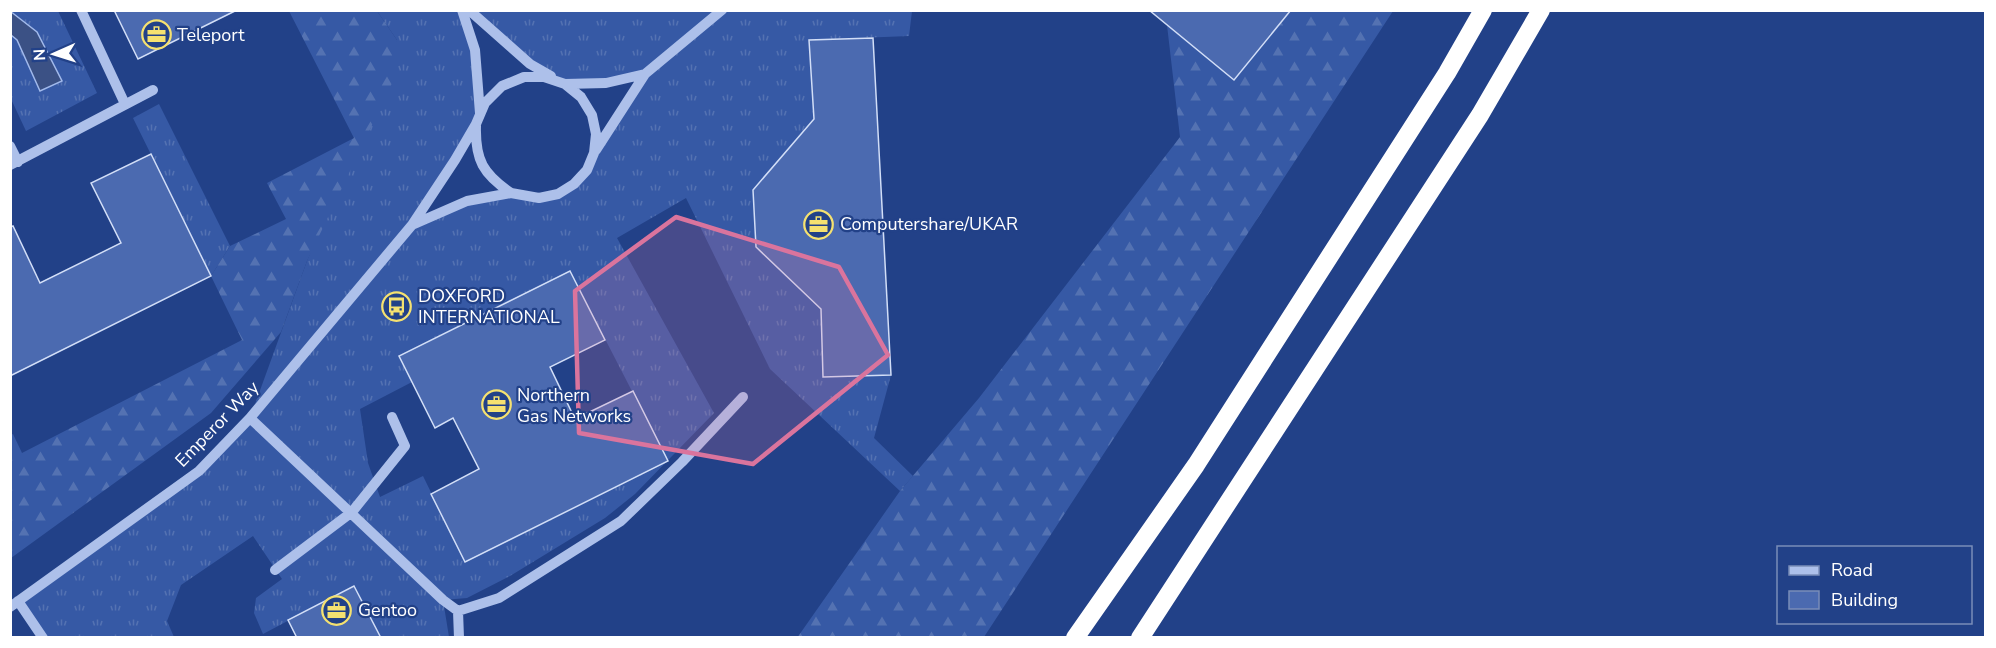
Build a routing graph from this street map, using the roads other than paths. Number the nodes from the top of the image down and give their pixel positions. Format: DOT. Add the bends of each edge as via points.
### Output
graph roads {
  1 [pos="81,10"];
  2 [pos="462,10"];
  3 [pos="470,10"];
  4 [pos="722,10"];
  5 [pos="1483,10"];
  6 [pos="1541,10"];
  7 [pos="645,74"];
  8 [pos="561,82"];
  9 [pos="153,90"];
  10 [pos="125,104"];
  11 [pos="480,113"];
  12 [pos="476,124"];
  13 [pos="10,146"];
  14 [pos="594,153"];
  15 [pos="14,163"];
  16 [pos="511,193"];
  17 [pos="412,225"];
  18 [pos="743,397"];
  19 [pos="392,417"];
  20 [pos="250,418"];
  21 [pos="352,512"];
  22 [pos="275,570"];
  23 [pos="14,604"];
  24 [pos="458,611"];
  25 [pos="44,638"];
  26 [pos="459,638"];
  27 [pos="1075,638"];
  28 [pos="1140,638"];
  1 -- 10 [label="street"];
  2 -- 11 [label="street" via="475,50"];
  3 -- 8 [label="street" via="530,64"];
  4 -- 7 [label="street"];
  5 -- 27 [label="highway" via="1447,73 1196,465"];
  6 -- 28 [label="highway" via="1480,115"];
  7 -- 8 [label="street, Emperor Way" via="606,83"];
  7 -- 14 [label="street, Emperor Way"];
  8 -- 11 [label="street, Emperor Way" via="544,76 524,77 502,86 485,102"];
  8 -- 14 [label="street" via="581,97 592,115"];
  9 -- 10 [label="street"];
  10 -- 15 [label="street"];
  11 -- 12 [label="street, Emperor Way"];
  12 -- 16 [label="street, Emperor Way" via="481,164 494,181"];
  12 -- 17 [label="street, Emperor Way"];
  13 -- 15 [label="street"];
  14 -- 16 [label="street, Emperor Way" via="587,170 558,194 539,198"];
  16 -- 17 [label="street, Emperor Way" via="467,201"];
  17 -- 20 [label="street, Emperor Way"];
  18 -- 24 [label="street" via="621,521 499,598"];
  19 -- 21 [label="street" via="405,447"];
  20 -- 21 [label="street"];
  20 -- 23 [label="street, Emperor Way" via="199,471"];
  21 -- 22 [label="street"];
  21 -- 24 [label="street"];
  23 -- 25 [label="street"];
  24 -- 26 [label="street"];
}
